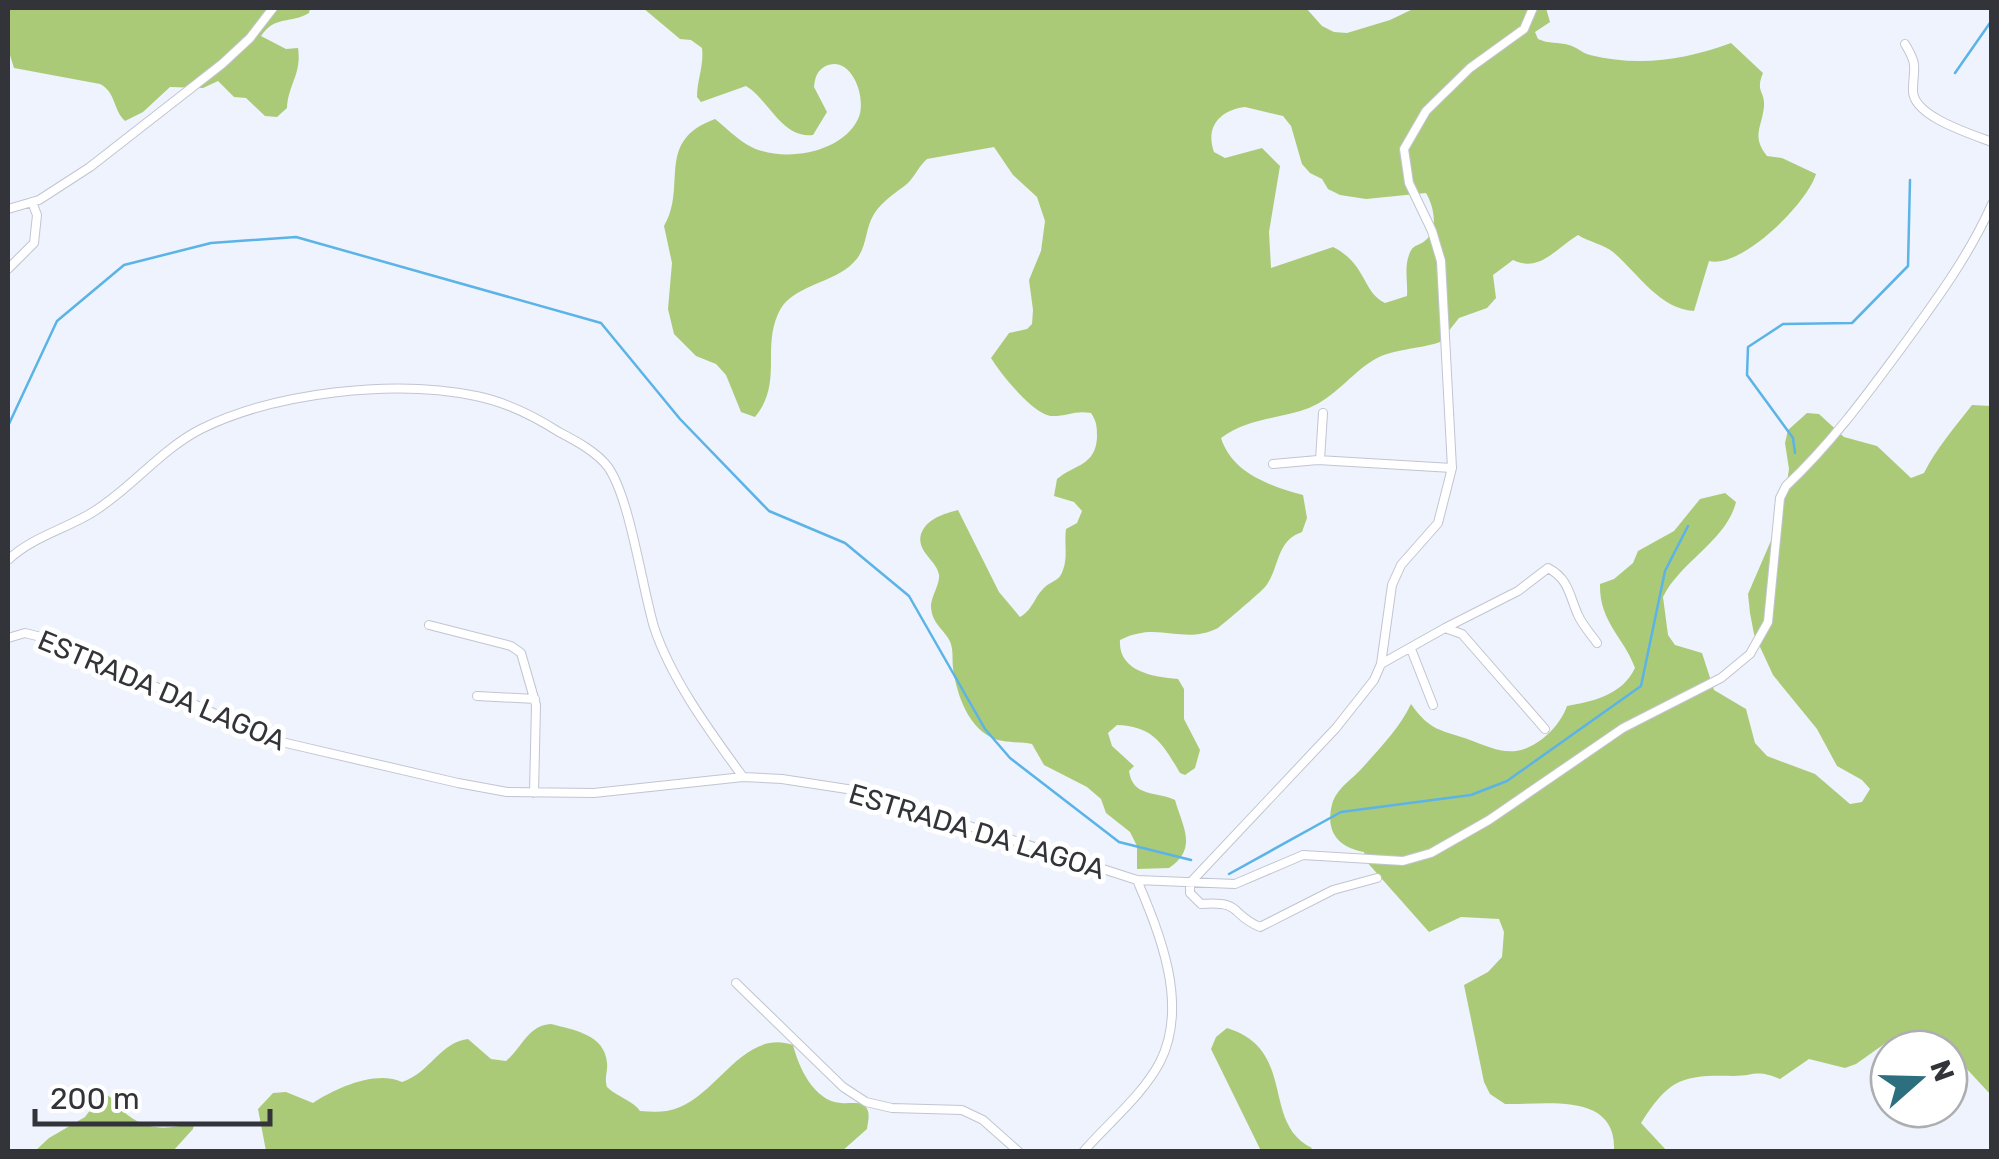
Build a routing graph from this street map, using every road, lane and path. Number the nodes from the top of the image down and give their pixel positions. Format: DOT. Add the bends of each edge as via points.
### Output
graph roads {
  1 [pos="273,8"];
  2 [pos="1533,8"];
  3 [pos="1905,44"];
  4 [pos="1992,142"];
  5 [pos="32,202"];
  6 [pos="1992,204"];
  7 [pos="8,209"];
  8 [pos="8,269"];
  9 [pos="1322,413"];
  10 [pos="1320,460"];
  11 [pos="1273,464"];
  12 [pos="1452,468"];
  13 [pos="8,560"];
  14 [pos="429,625"];
  15 [pos="1445,628"];
  16 [pos="8,638"];
  17 [pos="1597,644"];
  18 [pos="1411,649"];
  19 [pos="1380,664"];
  20 [pos="477,696"];
  21 [pos="534,699"];
  22 [pos="1433,705"];
  23 [pos="1545,729"];
  24 [pos="743,776"];
  25 [pos="534,793"];
  26 [pos="1376,878"];
  27 [pos="1137,880"];
  28 [pos="1190,883"];
  29 [pos="736,984"];
  30 [pos="1019,1152"];
  31 [pos="1083,1152"];
  1 -- 5 [label="street" via="222,64 60,190"];
  2 -- 12 [label="street" via="1524,29 1426,111 1404,149 1409,183 1440,253"];
  3 -- 4 [label="street" via="1917,69 1916,102"];
  5 -- 7 [label="street"];
  5 -- 8 [label="street" via="34,243"];
  6 -- 28 [label="street, ESTRADA DA LAGOA" via="1964,258 1855,412 1786,486 1768,622 1738,667 1622,728 1431,853 1404,861 1303,855 1235,884"];
  9 -- 10 [label="street"];
  10 -- 11 [label="street"];
  10 -- 12 [label="street"];
  12 -- 19 [label="street" via="1438,522 1392,585"];
  13 -- 24 [label="street" via="110,501 178,442 267,405 336,391 480,396 544,422 611,471 661,647"];
  14 -- 21 [label="street" via="518,648"];
  15 -- 17 [label="street" via="1548,568 1564,579"];
  15 -- 18 [label="street"];
  15 -- 23 [label="street" via="1468,639"];
  16 -- 25 [label="street, ESTRADA DA LAGOA" via="25,633 53,640 302,749 458,784"];
  18 -- 19 [label="street"];
  18 -- 22 [label="street"];
  19 -- 28 [label="street" via="1336,728"];
  20 -- 21 [label="street"];
  21 -- 25 [label="street"];
  24 -- 25 [label="street, ESTRADA DA LAGOA" via="665,788"];
  24 -- 27 [label="street, ESTRADA DA LAGOA" via="860,791"];
  26 -- 28 [label="street" via="1333,890 1260,927 1226,903 1201,904"];
  27 -- 28 [label="street, ESTRADA DA LAGOA"];
  27 -- 31 [label="street" via="1160,934 1171,992 1166,1046 1149,1078"];
  29 -- 30 [label="street" via="866,1102 962,1110"];
}
